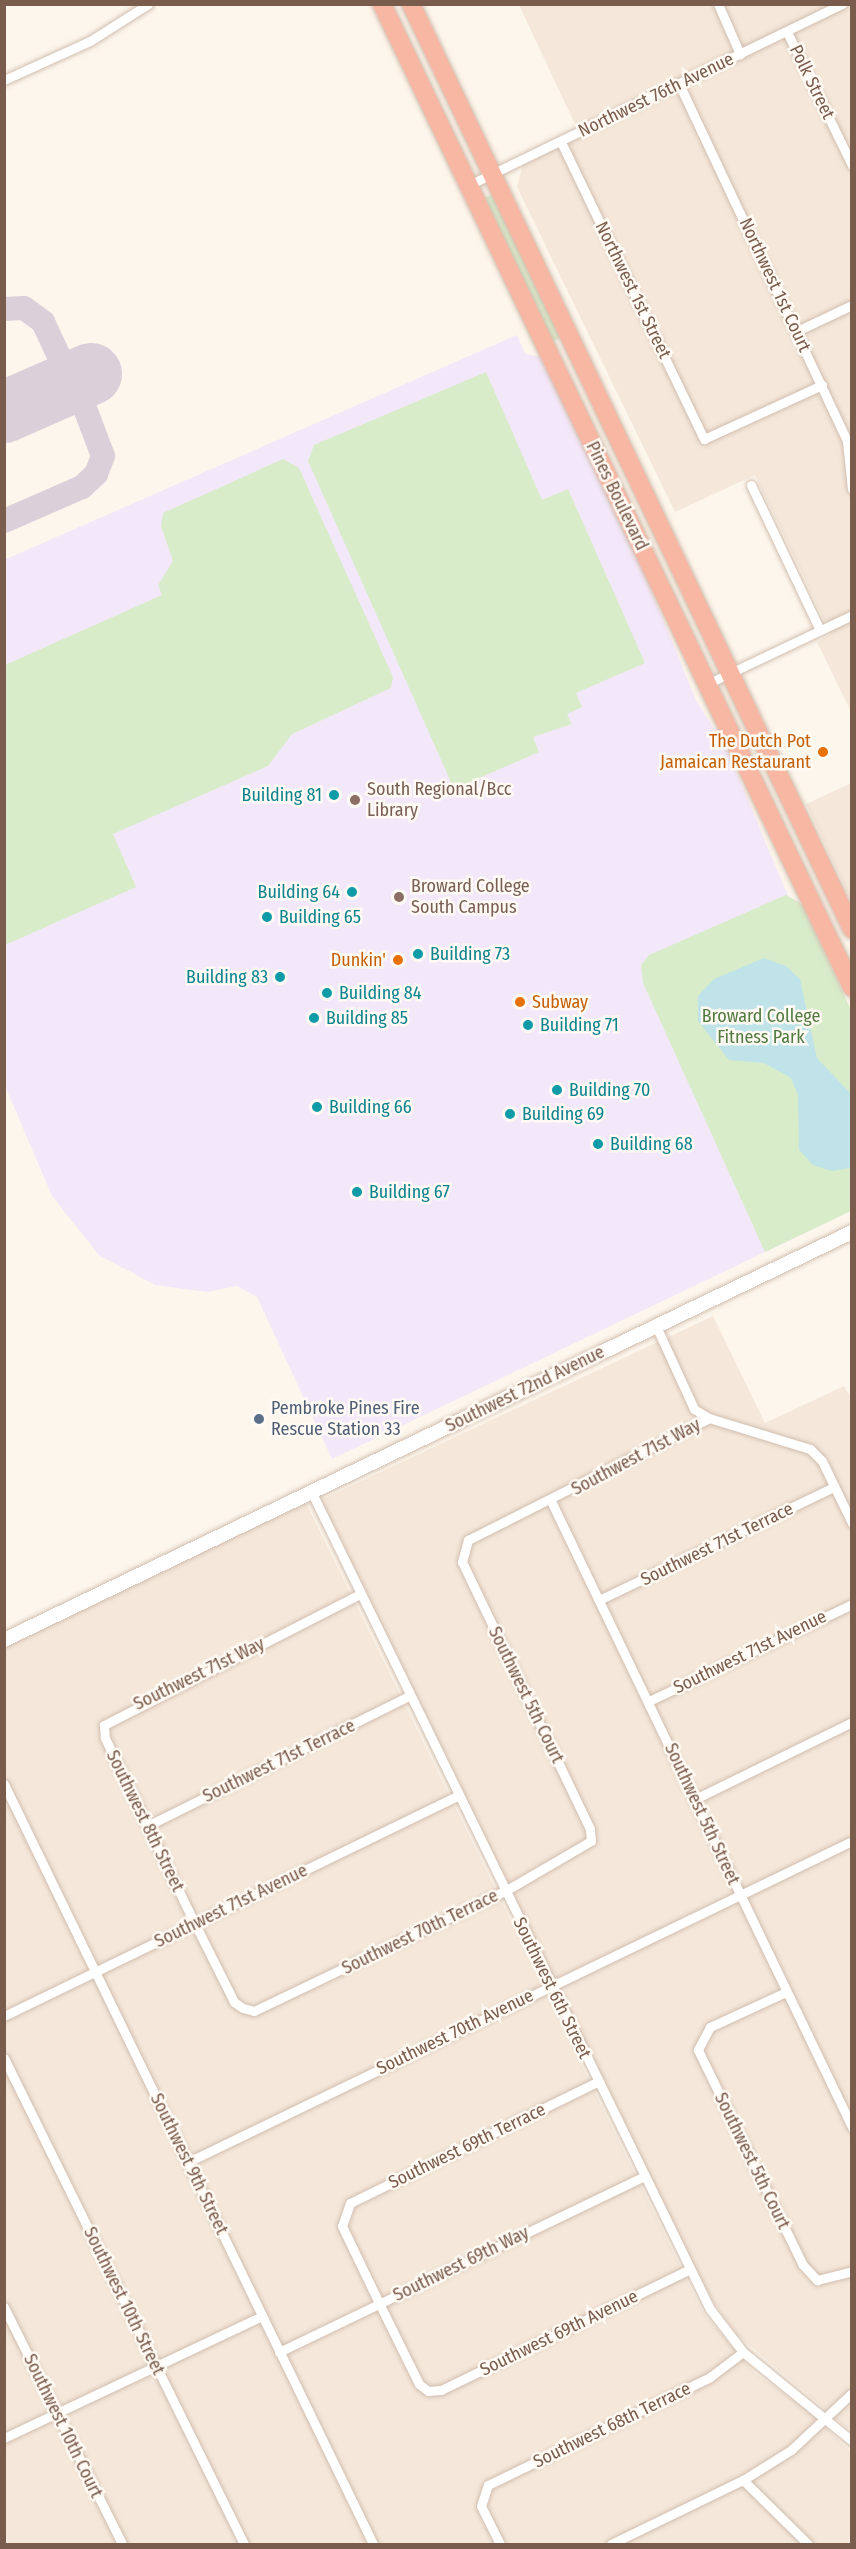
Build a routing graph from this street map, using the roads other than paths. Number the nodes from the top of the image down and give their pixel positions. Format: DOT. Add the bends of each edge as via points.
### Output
graph roads {
  1 [pos="148,4"];
  2 [pos="382,4"];
  3 [pos="411,4"];
  4 [pos="718,4"];
  5 [pos="835,6"];
  6 [pos="787,32"];
  7 [pos="740,54"];
  8 [pos="4,80"];
  9 [pos="680,86"];
  10 [pos="561,142"];
  11 [pos="852,165"];
  12 [pos="492,173"];
  13 [pos="469,184"];
  14 [pos="852,305"];
  15 [pos="797,331"];
  16 [pos="822,385"];
  17 [pos="751,485"];
  18 [pos="852,489"];
  19 [pos="852,615"];
  20 [pos="820,630"];
  21 [pos="730,673"];
  22 [pos="707,684"];
  23 [pos="800,881"];
  24 [pos="831,887"];
  25 [pos="852,929"];
  26 [pos="852,987"];
  27 [pos="852,1232"];
  28 [pos="657,1326"];
  29 [pos="709,1418"];
  30 [pos="834,1487"];
  31 [pos="311,1491"];
  32 [pos="551,1501"];
  33 [pos="852,1523"];
  34 [pos="462,1549"];
  35 [pos="360,1594"];
  36 [pos="599,1600"];
  37 [pos="852,1604"];
  38 [pos="4,1640"];
  39 [pos="409,1696"];
  40 [pos="649,1701"];
  41 [pos="852,1722"];
  42 [pos="104,1725"];
  43 [pos="4,1784"];
  44 [pos="457,1796"];
  45 [pos="695,1799"];
  46 [pos="149,1825"];
  47 [pos="852,1840"];
  48 [pos="591,1841"];
  49 [pos="505,1891"];
  50 [pos="739,1895"];
  51 [pos="195,1924"];
  52 [pos="95,1972"];
  53 [pos="550,1986"];
  54 [pos="786,1992"];
  55 [pos="243,2008"];
  56 [pos="4,2016"];
  57 [pos="4,2058"];
  58 [pos="597,2082"];
  59 [pos="852,2127"];
  60 [pos="188,2162"];
  61 [pos="643,2177"];
  62 [pos="688,2270"];
  63 [pos="852,2271"];
  64 [pos="379,2303"];
  65 [pos="4,2307"];
  66 [pos="262,2316"];
  67 [pos="279,2352"];
  68 [pos="743,2352"];
  69 [pos="155,2365"];
  70 [pos="852,2393"];
  71 [pos="57,2414"];
  72 [pos="822,2416"];
  73 [pos="4,2438"];
  74 [pos="852,2441"];
  75 [pos="743,2480"];
  76 [pos="122,2544"];
  77 [pos="244,2544"];
  78 [pos="373,2544"];
  79 [pos="500,2544"];
  80 [pos="611,2544"];
  81 [pos="808,2544"];
  1 -- 8 [label="street" via="90,41"];
  2 -- 13 [label="highway, Pines Boulevard"];
  3 -- 12 [label="highway, Pines Boulevard"];
  4 -- 7 [label="street"];
  5 -- 6 [label="street, Northwest 76th Avenue"];
  6 -- 7 [label="street, Northwest 76th Avenue"];
  6 -- 11 [label="street, Polk Street"];
  7 -- 9 [label="street, Northwest 76th Avenue"];
  9 -- 10 [label="street, Northwest 76th Avenue"];
  9 -- 15 [label="street, Northwest 1st Court"];
  10 -- 12 [label="street, Northwest 76th Avenue"];
  10 -- 16 [label="street, Northwest 1st Street" via="704,439"];
  12 -- 13 [label="street, Northwest 76th Avenue"];
  12 -- 21 [label="highway, Pines Boulevard"];
  13 -- 22 [label="highway, Pines Boulevard"];
  14 -- 15 [label="street"];
  15 -- 16 [label="street, Northwest 1st Court"];
  16 -- 18 [label="street, Northwest 1st Court" via="847,441"];
  17 -- 20 [label="street"];
  19 -- 20 [label="street"];
  20 -- 21 [label="street"];
  21 -- 22 [label="street"];
  21 -- 24 [label="highway, Pines Boulevard"];
  22 -- 23 [label="highway, Pines Boulevard"];
  23 -- 24 [label="highway"];
  23 -- 26 [label="highway, Pines Boulevard"];
  24 -- 25 [label="highway, Pines Boulevard"];
  27 -- 28 [label="street, Southwest 72nd Avenue"];
  28 -- 29 [label="street" via="694,1409"];
  28 -- 31 [label="street, Southwest 72nd Avenue"];
  29 -- 30 [label="street, Southwest 71st Way" via="810,1449"];
  29 -- 32 [label="street, Southwest 71st Way"];
  30 -- 33 [label="street, Southwest 71st Way"];
  30 -- 36 [label="street, Southwest 71st Terrace"];
  31 -- 35 [label="street, Southwest 6th Street"];
  31 -- 38 [label="street, Southwest 72nd Avenue"];
  32 -- 34 [label="street, Southwest 71st Way" via="468,1540"];
  32 -- 36 [label="street, Southwest 5th Street"];
  34 -- 48 [label="street, Southwest 5th Court" via="462,1562 590,1829"];
  35 -- 39 [label="street, Southwest 6th Street"];
  35 -- 42 [label="street, Southwest 71st Way"];
  36 -- 40 [label="street, Southwest 5th Street"];
  37 -- 40 [label="street, Southwest 71st Avenue"];
  39 -- 44 [label="street, Southwest 6th Street"];
  39 -- 46 [label="street, Southwest 71st Terrace"];
  40 -- 45 [label="street, Southwest 5th Street"];
  41 -- 45 [label="street"];
  42 -- 46 [label="street, Southwest 8th Street" via="105,1738"];
  43 -- 52 [label="street, Southwest 9th Street"];
  44 -- 49 [label="street, Southwest 6th Street"];
  44 -- 51 [label="street, Southwest 71st Avenue"];
  45 -- 50 [label="street, Southwest 5th Street"];
  46 -- 51 [label="street, Southwest 8th Street"];
  47 -- 50 [label="street, Southwest 70th Avenue"];
  48 -- 49 [label="street, Southwest 70th Terrace"];
  49 -- 53 [label="street, Southwest 6th Street"];
  49 -- 55 [label="street, Southwest 70th Terrace" via="254,2011"];
  50 -- 53 [label="street, Southwest 70th Avenue"];
  50 -- 54 [label="street, Southwest 5th Street"];
  51 -- 52 [label="street, Southwest 71st Avenue"];
  51 -- 55 [label="street, Southwest 8th Street" via="234,2002"];
  52 -- 56 [label="street, Southwest 71st Avenue"];
  52 -- 60 [label="street, Southwest 9th Street"];
  53 -- 58 [label="street, Southwest 6th Street"];
  53 -- 60 [label="street, Southwest 70th Avenue"];
  54 -- 59 [label="street, Southwest 5th Street"];
  54 -- 63 [label="street, Southwest 5th Court" via="710,2027 701,2037 698,2050 803,2265 817,2280"];
  57 -- 69 [label="street, Southwest 10th Street"];
  58 -- 61 [label="street, Southwest 6th Street"];
  58 -- 64 [label="street, Southwest 69th Terrace" via="350,2203 342,2215"];
  60 -- 66 [label="street, Southwest 9th Street"];
  61 -- 62 [label="street, Southwest 6th Street"];
  61 -- 64 [label="street, Southwest 69th Way"];
  62 -- 64 [label="street, Southwest 69th Avenue" via="441,2390 428,2391 419,2384"];
  62 -- 68 [label="street, Southwest 6th Street"];
  64 -- 67 [label="street, Southwest 69th Way"];
  65 -- 71 [label="street, Southwest 10th Court"];
  66 -- 67 [label="street, Southwest 9th Street"];
  66 -- 69 [label="street"];
  67 -- 78 [label="street, Southwest 9th Street"];
  68 -- 72 [label="street, Southwest 6th Street"];
  68 -- 79 [label="street, Southwest 68th Terrace" via="710,2377 488,2485 480,2494"];
  69 -- 71 [label="street"];
  69 -- 77 [label="street, Southwest 10th Street"];
  70 -- 72 [label="street"];
  71 -- 73 [label="street"];
  71 -- 76 [label="street, Southwest 10th Court"];
  72 -- 74 [label="street, Southwest 6th Street"];
  72 -- 75 [label="street" via="791,2451"];
  75 -- 80 [label="street"];
  75 -- 81 [label="street"];
}
